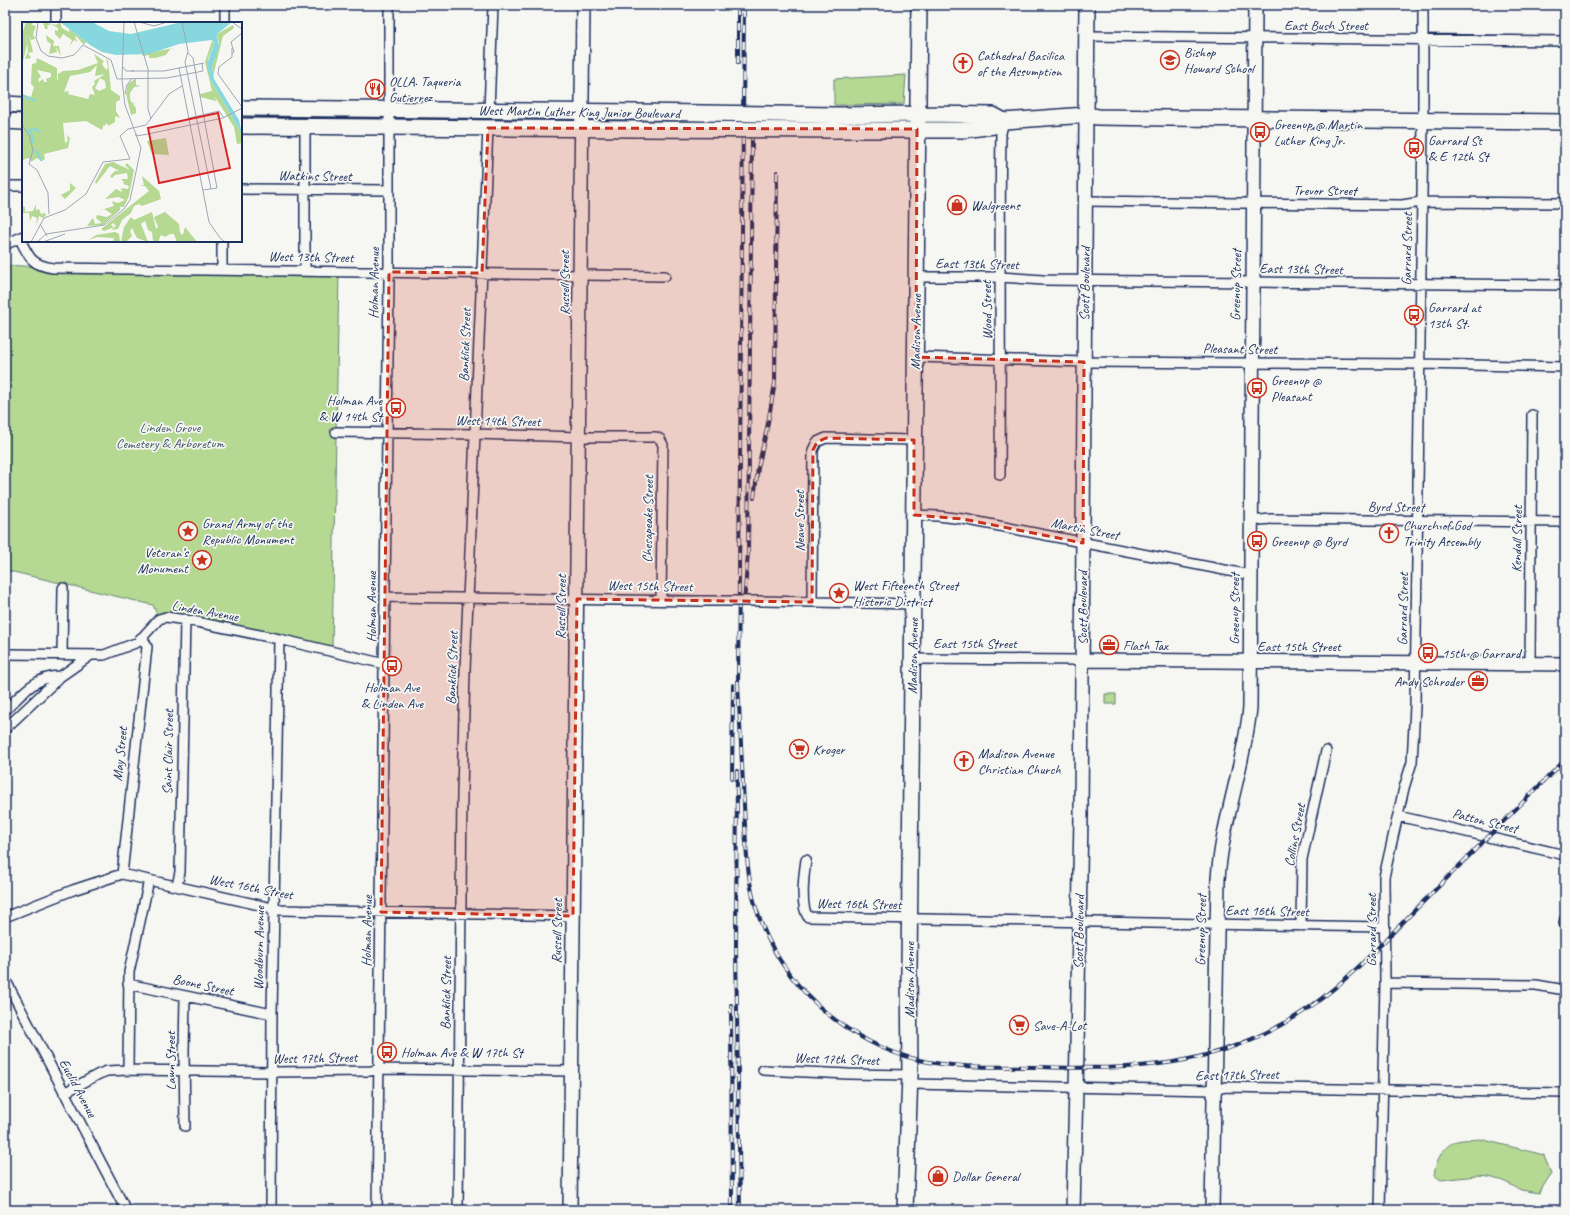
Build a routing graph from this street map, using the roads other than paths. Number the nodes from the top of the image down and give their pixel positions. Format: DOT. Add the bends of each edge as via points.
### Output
graph roads {
  1 [pos="56,5"];
  2 [pos="225,5"];
  3 [pos="389,5"];
  4 [pos="493,5"];
  5 [pos="583,5"];
  6 [pos="919,5"];
  7 [pos="1087,5"];
  8 [pos="1255,5"];
  9 [pos="1423,5"];
  10 [pos="56,22"];
  11 [pos="225,22"];
  12 [pos="1087,36"];
  13 [pos="1254,38"];
  14 [pos="1423,40"];
  15 [pos="1565,41"];
  16 [pos="5,104"];
  17 [pos="22,105"];
  18 [pos="242,108"];
  19 [pos="390,109"];
  20 [pos="489,111"];
  21 [pos="582,112"];
  22 [pos="917,114"];
  23 [pos="1086,115"];
  24 [pos="1254,118"];
  25 [pos="5,121"];
  26 [pos="1004,121"];
  27 [pos="22,122"];
  28 [pos="1423,122"];
  29 [pos="1565,122"];
  30 [pos="242,126"];
  31 [pos="305,127"];
  32 [pos="390,127"];
  33 [pos="488,128"];
  34 [pos="582,128"];
  35 [pos="917,129"];
  36 [pos="5,186"];
  37 [pos="22,186"];
  38 [pos="242,189"];
  39 [pos="306,190"];
  40 [pos="389,190"];
  41 [pos="1086,201"];
  42 [pos="1421,202"];
  43 [pos="1253,203"];
  44 [pos="1565,203"];
  45 [pos="21,238"];
  46 [pos="23,242"];
  47 [pos="222,242"];
  48 [pos="5,245"];
  49 [pos="222,270"];
  50 [pos="305,271"];
  51 [pos="389,272"];
  52 [pos="482,273"];
  53 [pos="580,274"];
  54 [pos="665,276"];
  55 [pos="1000,277"];
  56 [pos="917,278"];
  57 [pos="1085,280"];
  58 [pos="1253,282"];
  59 [pos="1420,283"];
  60 [pos="1565,285"];
  61 [pos="916,357"];
  62 [pos="1001,359"];
  63 [pos="1084,362"];
  64 [pos="1251,363"];
  65 [pos="1419,364"];
  66 [pos="1565,367"];
  67 [pos="1532,415"];
  68 [pos="336,432"];
  69 [pos="387,433"];
  70 [pos="475,434"];
  71 [pos="579,437"];
  72 [pos="660,439"];
  73 [pos="914,440"];
  74 [pos="1000,475"];
  75 [pos="914,515"];
  76 [pos="1250,521"];
  77 [pos="1418,521"];
  78 [pos="1531,522"];
  79 [pos="1565,522"];
  80 [pos="1083,542"];
  81 [pos="1250,575"];
  82 [pos="63,588"];
  83 [pos="386,597"];
  84 [pos="469,598"];
  85 [pos="577,599"];
  86 [pos="661,600"];
  87 [pos="812,602"];
  88 [pos="913,604"];
  89 [pos="186,619"];
  90 [pos="143,638"];
  91 [pos="279,639"];
  92 [pos="5,654"];
  93 [pos="92,654"];
  94 [pos="62,655"];
  95 [pos="913,659"];
  96 [pos="1082,660"];
  97 [pos="1250,662"];
  98 [pos="1416,662"];
  99 [pos="1530,663"];
  100 [pos="385,664"];
  101 [pos="1565,664"];
  102 [pos="61,676"];
  103 [pos="5,711"];
  104 [pos="5,729"];
  105 [pos="1326,751"];
  106 [pos="1398,816"];
  107 [pos="1565,855"];
  108 [pos="806,860"];
  109 [pos="122,874"];
  110 [pos="149,880"];
  111 [pos="177,886"];
  112 [pos="274,908"];
  113 [pos="381,912"];
  114 [pos="461,913"];
  115 [pos="5,916"];
  116 [pos="573,916"];
  117 [pos="909,919"];
  118 [pos="1079,922"];
  119 [pos="1217,924"];
  120 [pos="1301,926"];
  121 [pos="1385,928"];
  122 [pos="5,979"];
  123 [pos="1385,983"];
  124 [pos="128,984"];
  125 [pos="1565,990"];
  126 [pos="185,996"];
  127 [pos="272,1014"];
  128 [pos="379,1069"];
  129 [pos="128,1070"];
  130 [pos="459,1070"];
  131 [pos="763,1070"];
  132 [pos="184,1071"];
  133 [pos="572,1071"];
  134 [pos="272,1072"];
  135 [pos="910,1080"];
  136 [pos="1076,1088"];
  137 [pos="1383,1089"];
  138 [pos="1214,1090"];
  139 [pos="64,1092"];
  140 [pos="1565,1093"];
  141 [pos="185,1126"];
  142 [pos="126,1210"];
  143 [pos="271,1210"];
  144 [pos="377,1210"];
  145 [pos="458,1210"];
  146 [pos="570,1210"];
  147 [pos="906,1210"];
  148 [pos="1073,1210"];
  149 [pos="1212,1210"];
  150 [pos="1380,1210"];
  1 -- 10 [label="street"];
  2 -- 11 [label="street"];
  3 -- 19 [label="street, Holman Avenue"];
  4 -- 20 [label="street"];
  5 -- 21 [label="main road, Russell Street"];
  6 -- 22 [label="main road, Madison Avenue"];
  7 -- 12 [label="main road, Scott Boulevard"];
  8 -- 13 [label="main road, Greenup Street"];
  9 -- 14 [label="street, Garrard Street"];
  12 -- 13 [label="street, East Bush Street"];
  12 -- 23 [label="main road, Scott Boulevard"];
  13 -- 14 [label="street, East Bush Street"];
  13 -- 24 [label="main road, Greenup Street"];
  14 -- 15 [label="street, East Bush Street"];
  14 -- 28 [label="street, Garrard Street"];
  16 -- 17 [label="main road"];
  18 -- 19 [label="main road, West Martin Luther King Junior Boulevard"];
  19 -- 20 [label="main road, West Martin Luther King Junior Boulevard"];
  19 -- 32 [label="street, Holman Avenue"];
  20 -- 21 [label="main road, West Martin Luther King Junior Boulevard"];
  21 -- 22 [label="main road, West Martin Luther King Junior Boulevard, bridge"];
  21 -- 34 [label="main road, Russell Street"];
  22 -- 26 [label="main road, West Martin Luther King Junior Boulevard" via="993,115"];
  22 -- 35 [label="main road, Madison Avenue"];
  23 -- 24 [label="main road"];
  23 -- 26 [label="main road"];
  23 -- 41 [label="main road, Scott Boulevard"];
  24 -- 28 [label="main road"];
  24 -- 43 [label="main road, Greenup Street"];
  25 -- 27 [label="main road"];
  26 -- 35 [label="main road, West Martin Luther King Junior Boulevard" via="994,126 963,130"];
  26 -- 55 [label="street, Wood Street" via="1001,133"];
  28 -- 29 [label="main road"];
  28 -- 42 [label="street, Garrard Street"];
  30 -- 31 [label="main road, West Martin Luther King Junior Boulevard"];
  31 -- 32 [label="main road, West Martin Luther King Junior Boulevard"];
  31 -- 39 [label="street"];
  32 -- 33 [label="main road, West Martin Luther King Junior Boulevard"];
  32 -- 40 [label="street, Holman Avenue"];
  33 -- 34 [label="main road, West Martin Luther King Junior Boulevard"];
  33 -- 52 [label="street, Banklick Street"];
  34 -- 35 [label="main road, West Martin Luther King Junior Boulevard, bridge" via="901,131"];
  34 -- 53 [label="main road, Russell Street"];
  35 -- 56 [label="main road, Madison Avenue"];
  36 -- 37 [label="street"];
  38 -- 39 [label="street, Watkins Street"];
  39 -- 40 [label="street, Watkins Street"];
  39 -- 50 [label="street"];
  40 -- 51 [label="street, Holman Avenue"];
  41 -- 43 [label="street, Trevor Street"];
  41 -- 57 [label="main road, Scott Boulevard"];
  42 -- 43 [label="street, Trevor Street" via="1402,205"];
  42 -- 44 [label="street, Trevor Street"];
  42 -- 59 [label="street, Garrard Street"];
  43 -- 58 [label="main road, Greenup Street"];
  45 -- 48 [label="street"];
  46 -- 49 [label="street, West 13th Street" via="29,258 53,268"];
  47 -- 49 [label="street"];
  49 -- 50 [label="street, West 13th Street"];
  50 -- 51 [label="street, West 13th Street"];
  51 -- 52 [label="street, West 13th Street"];
  51 -- 69 [label="street, Holman Avenue"];
  52 -- 53 [label="street, West 13th Street"];
  52 -- 70 [label="street, Banklick Street"];
  53 -- 54 [label="street, West 13th Street"];
  53 -- 71 [label="main road, Russell Street"];
  55 -- 56 [label="street, East 13th Street"];
  55 -- 57 [label="street, East 13th Street"];
  55 -- 62 [label="street, Wood Street"];
  56 -- 61 [label="main road, Madison Avenue"];
  57 -- 58 [label="street, East 13th Street"];
  57 -- 63 [label="main road, Scott Boulevard"];
  58 -- 59 [label="street, East 13th Street"];
  58 -- 64 [label="main road, Greenup Street"];
  59 -- 60 [label="street, East 13th Street"];
  59 -- 65 [label="street, Garrard Street"];
  61 -- 62 [label="street, Pleasant Street"];
  61 -- 73 [label="main road, Madison Avenue"];
  62 -- 63 [label="street, Pleasant Street"];
  62 -- 74 [label="street, Wood Street"];
  63 -- 64 [label="street, Pleasant Street"];
  63 -- 80 [label="main road, Scott Boulevard"];
  64 -- 65 [label="street, Pleasant Street"];
  64 -- 76 [label="main road, Greenup Street"];
  65 -- 66 [label="street, Pleasant Street"];
  65 -- 77 [label="street, Garrard Street"];
  67 -- 78 [label="street, Kendall Street"];
  68 -- 69 [label="street, West 14th Street"];
  69 -- 70 [label="street, West 14th Street"];
  69 -- 83 [label="street, Holman Avenue"];
  70 -- 71 [label="street, West 14th Street"];
  70 -- 84 [label="street, Banklick Street"];
  71 -- 72 [label="street, West 14th Street" via="656,436"];
  71 -- 85 [label="main road, Russell Street"];
  72 -- 86 [label="street, Chesapeake Street" via="663,445"];
  73 -- 75 [label="main road, Madison Avenue"];
  73 -- 87 [label="street, Neave Street" via="826,438 817,442 813,450"];
  75 -- 80 [label="street, Martin Street" via="963,519"];
  75 -- 88 [label="main road, Madison Avenue"];
  76 -- 77 [label="street, Byrd Street"];
  76 -- 81 [label="main road, Greenup Street"];
  77 -- 78 [label="street, Byrd Street"];
  77 -- 98 [label="street, Garrard Street"];
  78 -- 79 [label="street, Byrd Street"];
  78 -- 99 [label="street, Kendall Street"];
  80 -- 81 [label="street, Martin Street"];
  80 -- 96 [label="main road, Scott Boulevard"];
  81 -- 97 [label="main road, Greenup Street"];
  82 -- 94 [label="street"];
  83 -- 84 [label="street, West 15th Street"];
  83 -- 100 [label="street, Holman Avenue"];
  84 -- 85 [label="street, West 15th Street"];
  84 -- 114 [label="street, Banklick Street" via="462,793"];
  85 -- 86 [label="street, West 15th Street"];
  85 -- 116 [label="main road, Russell Street"];
  86 -- 87 [label="street, West 15th Street, bridge"];
  87 -- 88 [label="street, West 15th Street"];
  88 -- 95 [label="main road, Madison Avenue"];
  89 -- 90 [label="street, Linden Avenue" via="159,619"];
  89 -- 91 [label="street, Linden Avenue"];
  89 -- 111 [label="street, Saint Clair Street" via="180,872"];
  90 -- 93 [label="street, Linden Avenue" via="104,654"];
  90 -- 109 [label="street, May Street" via="147,647"];
  91 -- 100 [label="street, Linden Avenue"];
  91 -- 112 [label="street, Woodburn Avenue"];
  92 -- 94 [label="street, Linden Avenue"];
  93 -- 94 [label="street, Linden Avenue"];
  93 -- 102 [label="street"];
  95 -- 96 [label="street, East 15th Street"];
  95 -- 117 [label="main road, Madison Avenue"];
  96 -- 97 [label="main road, East 15th Street"];
  96 -- 118 [label="main road, Scott Boulevard"];
  97 -- 98 [label="main road, East 15th Street"];
  97 -- 119 [label="main road, Greenup Street" via="1248,722 1220,854"];
  98 -- 99 [label="main road, East 15th Street"];
  98 -- 106 [label="street, Garrard Street" via="1414,752"];
  99 -- 101 [label="main road, East 15th Street"];
  100 -- 113 [label="street, Holman Avenue"];
  102 -- 103 [label="street" via="41,680"];
  102 -- 104 [label="street"];
  105 -- 120 [label="street, Collins Street" via="1302,859"];
  106 -- 107 [label="street, Patton Street"];
  106 -- 121 [label="street, Garrard Street" via="1384,877"];
  108 -- 117 [label="street, West 16th Street" via="804,902 808,917"];
  109 -- 110 [label="street, West 16th Street"];
  109 -- 115 [label="street"];
  110 -- 111 [label="street, West 16th Street"];
  110 -- 124 [label="street"];
  111 -- 112 [label="street, West 16th Street"];
  112 -- 113 [label="street, West 16th Street"];
  112 -- 127 [label="street, Woodburn Avenue"];
  113 -- 114 [label="street, West 16th Street"];
  113 -- 128 [label="street, Holman Avenue"];
  114 -- 116 [label="street, West 16th Street"];
  114 -- 130 [label="street, Banklick Street"];
  116 -- 133 [label="main road, Russell Street"];
  117 -- 118 [label="street, East 16th Street"];
  117 -- 135 [label="main road, Madison Avenue"];
  118 -- 119 [label="street, East 16th Street"];
  118 -- 136 [label="main road, Scott Boulevard"];
  119 -- 120 [label="street, East 16th Street"];
  119 -- 138 [label="main road, Greenup Street"];
  120 -- 121 [label="street, East 16th Street"];
  121 -- 123 [label="street, Garrard Street"];
  122 -- 139 [label="street, Euclid Avenue"];
  123 -- 125 [label="street" via="1536,986"];
  123 -- 137 [label="street, Garrard Street"];
  124 -- 126 [label="street, Boone Street"];
  124 -- 129 [label="street"];
  126 -- 127 [label="street, Boone Street"];
  126 -- 132 [label="street, Lawn Street"];
  127 -- 134 [label="street, Woodburn Avenue"];
  128 -- 130 [label="street, West 17th Street"];
  128 -- 134 [label="street, West 17th Street"];
  128 -- 144 [label="street, Holman Avenue"];
  129 -- 132 [label="street, West 17th Street"];
  129 -- 139 [label="street, West 17th Street" via="107,1071"];
  130 -- 133 [label="street, West 17th Street"];
  130 -- 145 [label="street, Banklick Street"];
  131 -- 135 [label="street, West 17th Street"];
  132 -- 134 [label="street, West 17th Street"];
  132 -- 141 [label="street, Lawn Street"];
  133 -- 146 [label="main road, Russell Street"];
  134 -- 143 [label="street, Woodburn Avenue"];
  135 -- 136 [label="street, East 17th Street"];
  135 -- 147 [label="main road, Madison Avenue"];
  136 -- 138 [label="street, East 17th Street"];
  136 -- 148 [label="main road, Scott Boulevard"];
  137 -- 138 [label="street, East 17th Street" via="1226,1087"];
  137 -- 140 [label="street, East 17th Street"];
  137 -- 150 [label="street, Garrard Street"];
  138 -- 149 [label="main road, Greenup Street"];
  139 -- 142 [label="street, Euclid Avenue"];
}
